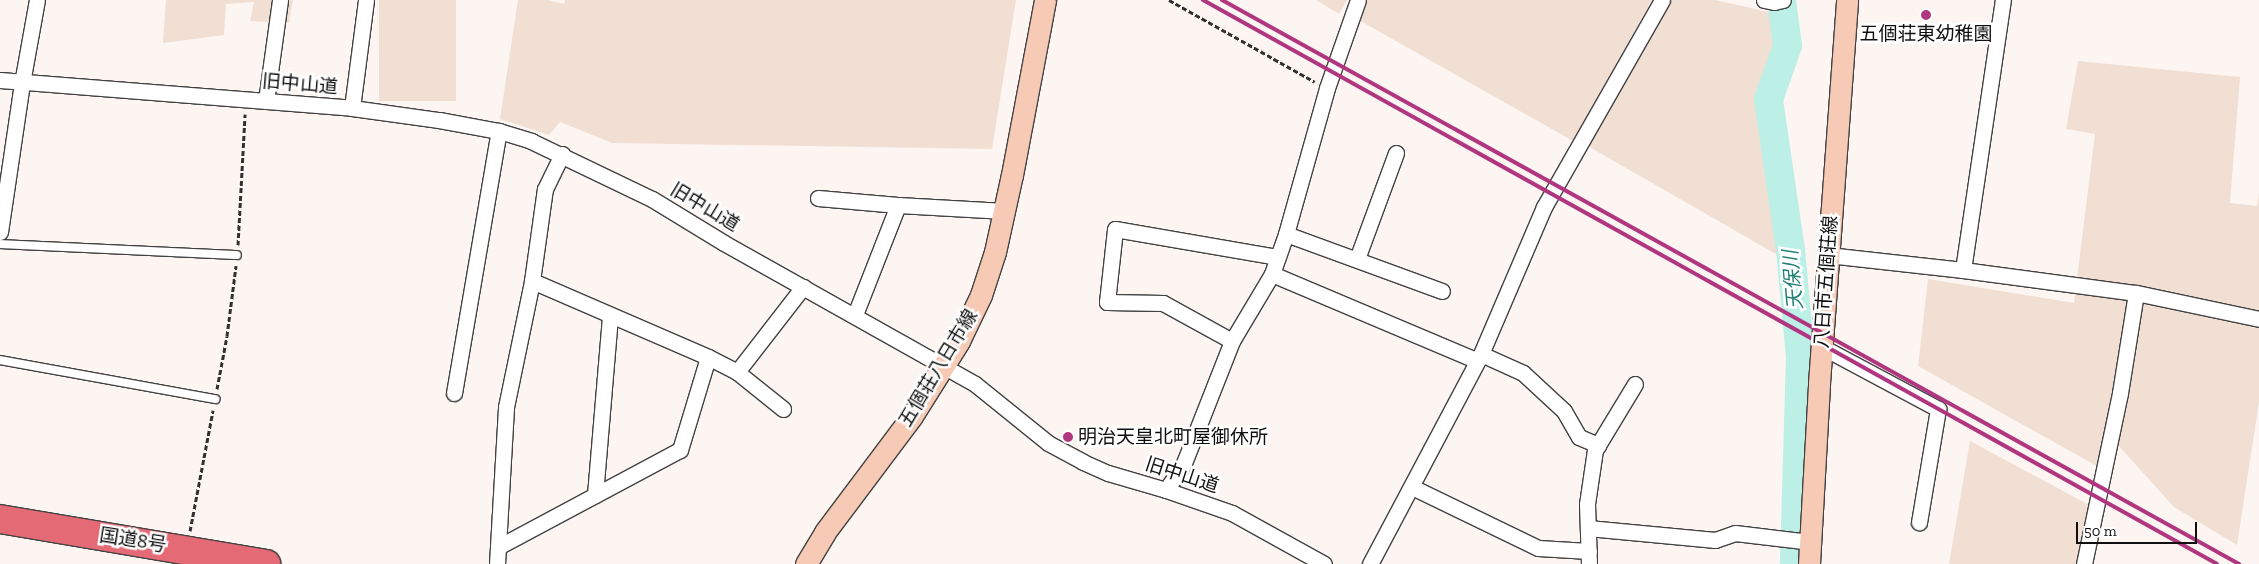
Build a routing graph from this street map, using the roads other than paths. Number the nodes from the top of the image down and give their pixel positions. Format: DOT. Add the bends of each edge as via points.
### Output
graph roads {
  1 [pos="37,0"];
  2 [pos="280,0"];
  3 [pos="366,0"];
  4 [pos="1045,0"];
  5 [pos="1358,0"];
  6 [pos="1662,0"];
  7 [pos="1764,0"];
  8 [pos="1783,0"];
  9 [pos="1847,0"];
  10 [pos="2003,0"];
  11 [pos="0,80"];
  12 [pos="22,83"];
  13 [pos="266,101"];
  14 [pos="352,108"];
  15 [pos="499,131"];
  16 [pos="1396,153"];
  17 [pos="562,154"];
  18 [pos="818,198"];
  19 [pos="898,205"];
  20 [pos="1005,211"];
  21 [pos="0,232"];
  22 [pos="1286,234"];
  23 [pos="0,244"];
  24 [pos="237,255"];
  25 [pos="1828,255"];
  26 [pos="1277,257"];
  27 [pos="1357,259"];
  28 [pos="1964,270"];
  29 [pos="1272,274"];
  30 [pos="532,281"];
  31 [pos="803,287"];
  32 [pos="1442,291"];
  33 [pos="2136,293"];
  34 [pos="855,315"];
  35 [pos="610,316"];
  36 [pos="2259,319"];
  37 [pos="1232,341"];
  38 [pos="1822,347"];
  39 [pos="708,357"];
  40 [pos="1479,357"];
  41 [pos="0,360"];
  42 [pos="942,368"];
  43 [pos="737,372"];
  44 [pos="1635,384"];
  45 [pos="454,393"];
  46 [pos="215,399"];
  47 [pos="783,409"];
  48 [pos="1598,444"];
  49 [pos="1412,487"];
  50 [pos="1166,490"];
  51 [pos="595,495"];
  52 [pos="0,519"];
  53 [pos="1919,522"];
  54 [pos="1588,528"];
  55 [pos="1811,542"];
  56 [pos="498,547"];
  57 [pos="186,556"];
  58 [pos="1589,557"];
  59 [pos="266,564"];
  60 [pos="497,564"];
  61 [pos="806,564"];
  62 [pos="1324,564"];
  63 [pos="1370,564"];
  64 [pos="1810,564"];
  65 [pos="2084,564"];
  1 -- 12 [label="street"];
  2 -- 13 [label="street"];
  3 -- 14 [label="street"];
  4 -- 20 [label="main road, 五個荘八日市線"];
  5 -- 22 [label="street" via="1327,88"];
  6 -- 40 [label="street" via="1544,207"];
  7 -- 8 [label="street"];
  9 -- 25 [label="main road, 八日市五個荘線"];
  10 -- 28 [label="street"];
  11 -- 12 [label="street, 旧中山道"];
  12 -- 13 [label="street, 旧中山道"];
  12 -- 21 [label="street"];
  13 -- 14 [label="street, 旧中山道"];
  14 -- 15 [label="street, 旧中山道"];
  15 -- 17 [label="street, 旧中山道"];
  15 -- 45 [label="street"];
  16 -- 27 [label="street"];
  17 -- 30 [label="street" via="545,189"];
  17 -- 31 [label="street, 旧中山道" via="652,199"];
  18 -- 19 [label="street"];
  19 -- 20 [label="street"];
  19 -- 34 [label="street"];
  20 -- 42 [label="main road, 五個荘八日市線" via="981,295"];
  22 -- 26 [label="street"];
  22 -- 27 [label="street"];
  23 -- 24 [label="lane"];
  25 -- 28 [label="street"];
  25 -- 38 [label="main road, 八日市五個荘線"];
  26 -- 29 [label="street"];
  26 -- 37 [label="street" via="1115,228 1107,302 1163,303"];
  27 -- 32 [label="street"];
  28 -- 33 [label="street"];
  29 -- 37 [label="street"];
  29 -- 40 [label="street"];
  30 -- 35 [label="street"];
  30 -- 56 [label="street" via="506,407"];
  31 -- 34 [label="street, 旧中山道"];
  31 -- 43 [label="street"];
  33 -- 36 [label="street"];
  33 -- 65 [label="street" via="2120,393"];
  34 -- 42 [label="street, 旧中山道"];
  35 -- 39 [label="street"];
  35 -- 51 [label="street"];
  37 -- 50 [label="street" via="1184,463"];
  38 -- 53 [label="street" via="1938,409"];
  38 -- 55 [label="main road, 八日市五個荘線"];
  39 -- 43 [label="street"];
  39 -- 51 [label="street" via="680,450"];
  40 -- 48 [label="street" via="1523,373 1564,411 1579,437"];
  40 -- 49 [label="street"];
  41 -- 46 [label="lane"];
  42 -- 50 [label="street, 旧中山道" via="975,384 1048,443 1108,474"];
  42 -- 61 [label="main road, 五個荘八日市線" via="912,416 825,532"];
  43 -- 47 [label="street"];
  44 -- 48 [label="street"];
  48 -- 54 [label="street" via="1587,504"];
  49 -- 58 [label="street" via="1538,548"];
  49 -- 63 [label="street"];
  50 -- 62 [label="street, 旧中山道" via="1232,513"];
  51 -- 56 [label="street"];
  52 -- 57 [label="highway, 国道8号"];
  54 -- 55 [label="street" via="1715,540 1736,533"];
  54 -- 58 [label="street"];
  55 -- 64 [label="main road, 八日市五個荘線"];
  56 -- 60 [label="street"];
  57 -- 59 [label="highway, 国道8号"];
}
